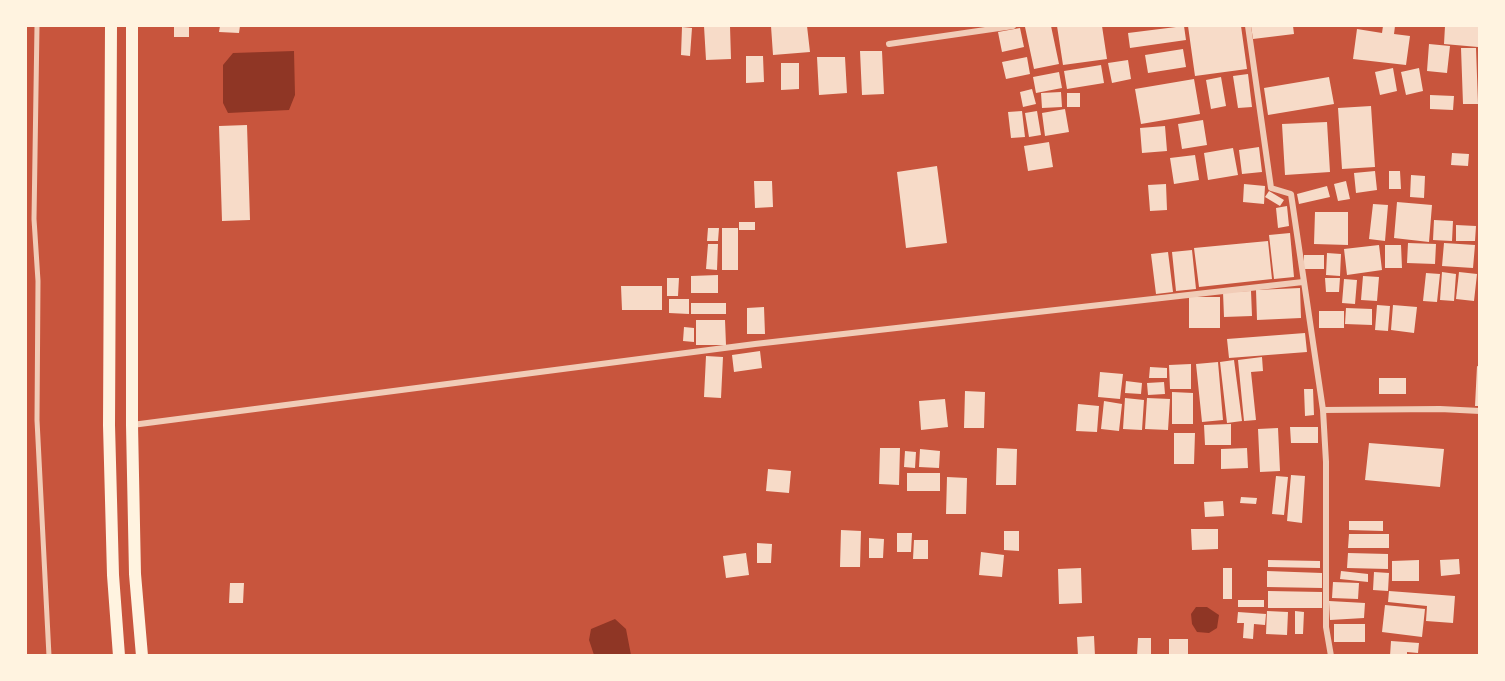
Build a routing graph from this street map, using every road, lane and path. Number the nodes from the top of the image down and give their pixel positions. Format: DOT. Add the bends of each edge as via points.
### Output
graph roads {
  1 [pos="38,26"];
  2 [pos="111,26"];
  3 [pos="132,26"];
  4 [pos="1013,26"];
  5 [pos="1248,26"];
  6 [pos="888,44"];
  7 [pos="1303,282"];
  8 [pos="1323,410"];
  9 [pos="1479,411"];
  10 [pos="132,425"];
  11 [pos="49,656"];
  12 [pos="119,656"];
  13 [pos="142,656"];
  14 [pos="1331,656"];
  1 -- 11 [label="street" via="34,219"];
  2 -- 12 [label="main road" via="109,425"];
  3 -- 10 [label="main road"];
  4 -- 6 [label="street"];
  5 -- 7 [label="street" via="1271,188 1291,194"];
  7 -- 8 [label="street"];
  7 -- 10 [label="street" via="755,344"];
  8 -- 9 [label="street"];
  8 -- 14 [label="street" via="1326,627"];
  10 -- 13 [label="main road" via="135,574"];
}
